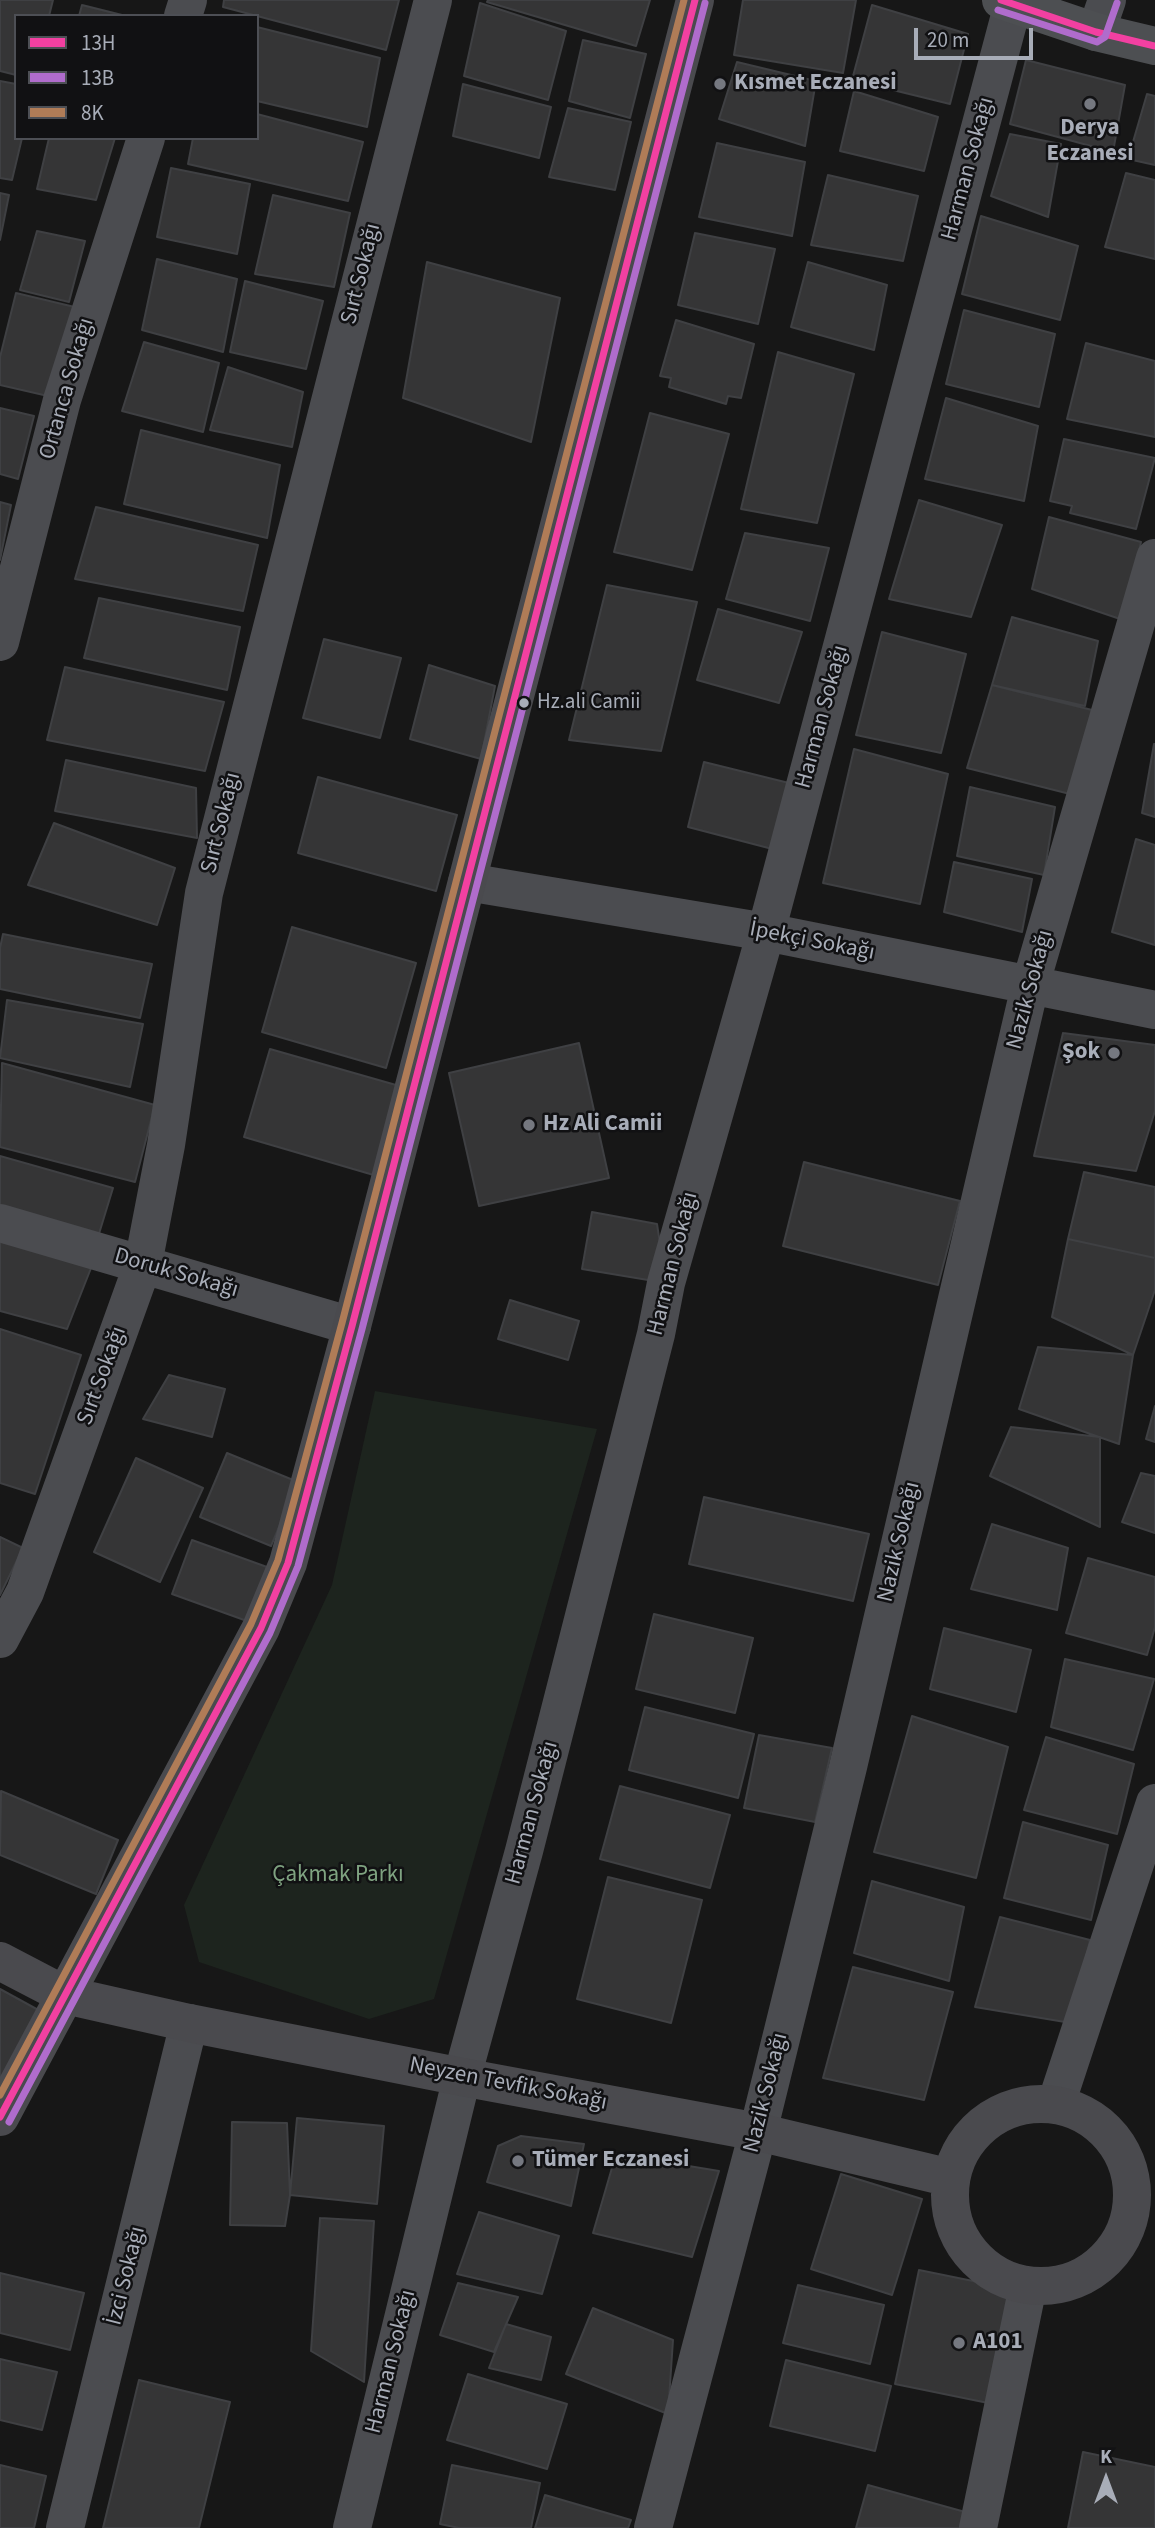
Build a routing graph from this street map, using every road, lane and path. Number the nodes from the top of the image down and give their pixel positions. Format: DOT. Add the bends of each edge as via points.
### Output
graph roads {
  1 [pos="433,0"];
  2 [pos="695,0"];
  3 [pos="1007,2"];
  4 [pos="1102,16"];
  5 [pos="1155,46"];
  6 [pos="145,140"];
  7 [pos="1155,558"];
  8 [pos="0,642"];
  9 [pos="467,882"];
  10 [pos="766,932"];
  11 [pos="1030,986"];
  12 [pos="1155,1010"];
  13 [pos="0,1223"];
  14 [pos="143,1264"];
  15 [pos="352,1326"];
  16 [pos="0,1639"];
  17 [pos="1155,1803"];
  18 [pos="0,1961"];
  19 [pos="65,1995"];
  20 [pos="189,2023"];
  21 [pos="462,2077"];
  22 [pos="1056,2104"];
  23 [pos="0,2118"];
  24 [pos="758,2132"];
  25 [pos="951,2178"];
  26 [pos="1144,2202"];
  27 [pos="1028,2286"];
  28 [pos="65,2528"];
  29 [pos="352,2528"];
  30 [pos="653,2528"];
  31 [pos="978,2528"];
  1 -- 14 [label="street, Sırt Sokağı" via="204,893"];
  2 -- 9 [label="street"];
  3 -- 4 [label="main road"];
  3 -- 10 [label="street, Harman Sokağı"];
  4 -- 5 [label="main road"];
  6 -- 8 [label="street, Ortanca Sokağı" via="62,400"];
  7 -- 11 [label="street, Nazik Sokağı"];
  9 -- 10 [label="street, İpekçi Sokağı"];
  9 -- 15 [label="street"];
  10 -- 11 [label="street, İpekçi Sokağı"];
  10 -- 21 [label="street, Harman Sokağı" via="666,1283 534,1811"];
  11 -- 12 [label="street, İpekçi Sokağı"];
  11 -- 24 [label="street, Nazik Sokağı"];
  13 -- 14 [label="street, Doruk Sokağı"];
  14 -- 15 [label="street, Doruk Sokağı"];
  14 -- 16 [label="street, Sırt Sokağı" via="25,1592"];
  15 -- 19 [label="street" via="288,1563 261,1628"];
  17 -- 22 [label="street"];
  18 -- 19 [label="street, Neyzen Tevfik Sokağı"];
  19 -- 20 [label="street, Neyzen Tevfik Sokağı"];
  19 -- 23 [label="street"];
  20 -- 21 [label="street, Neyzen Tevfik Sokağı"];
  20 -- 28 [label="street, İzci Sokağı"];
  21 -- 24 [label="street, Neyzen Tevfik Sokağı"];
  21 -- 29 [label="street, Harman Sokağı"];
  22 -- 25 [label="street" via="1028,2104 1001,2113 977,2129 960,2152"];
  22 -- 26 [label="street" via="1082,2113 1104,2128 1121,2149"];
  24 -- 25 [label="street, Neyzen Tevfik Sokağı"];
  24 -- 30 [label="street, Nazik Sokağı"];
  25 -- 27 [label="street" via="950,2207 959,2235 975,2259 1000,2277"];
  26 -- 27 [label="street" via="1111,2255 1087,2275 1058,2285"];
  27 -- 31 [label="street"];
}
